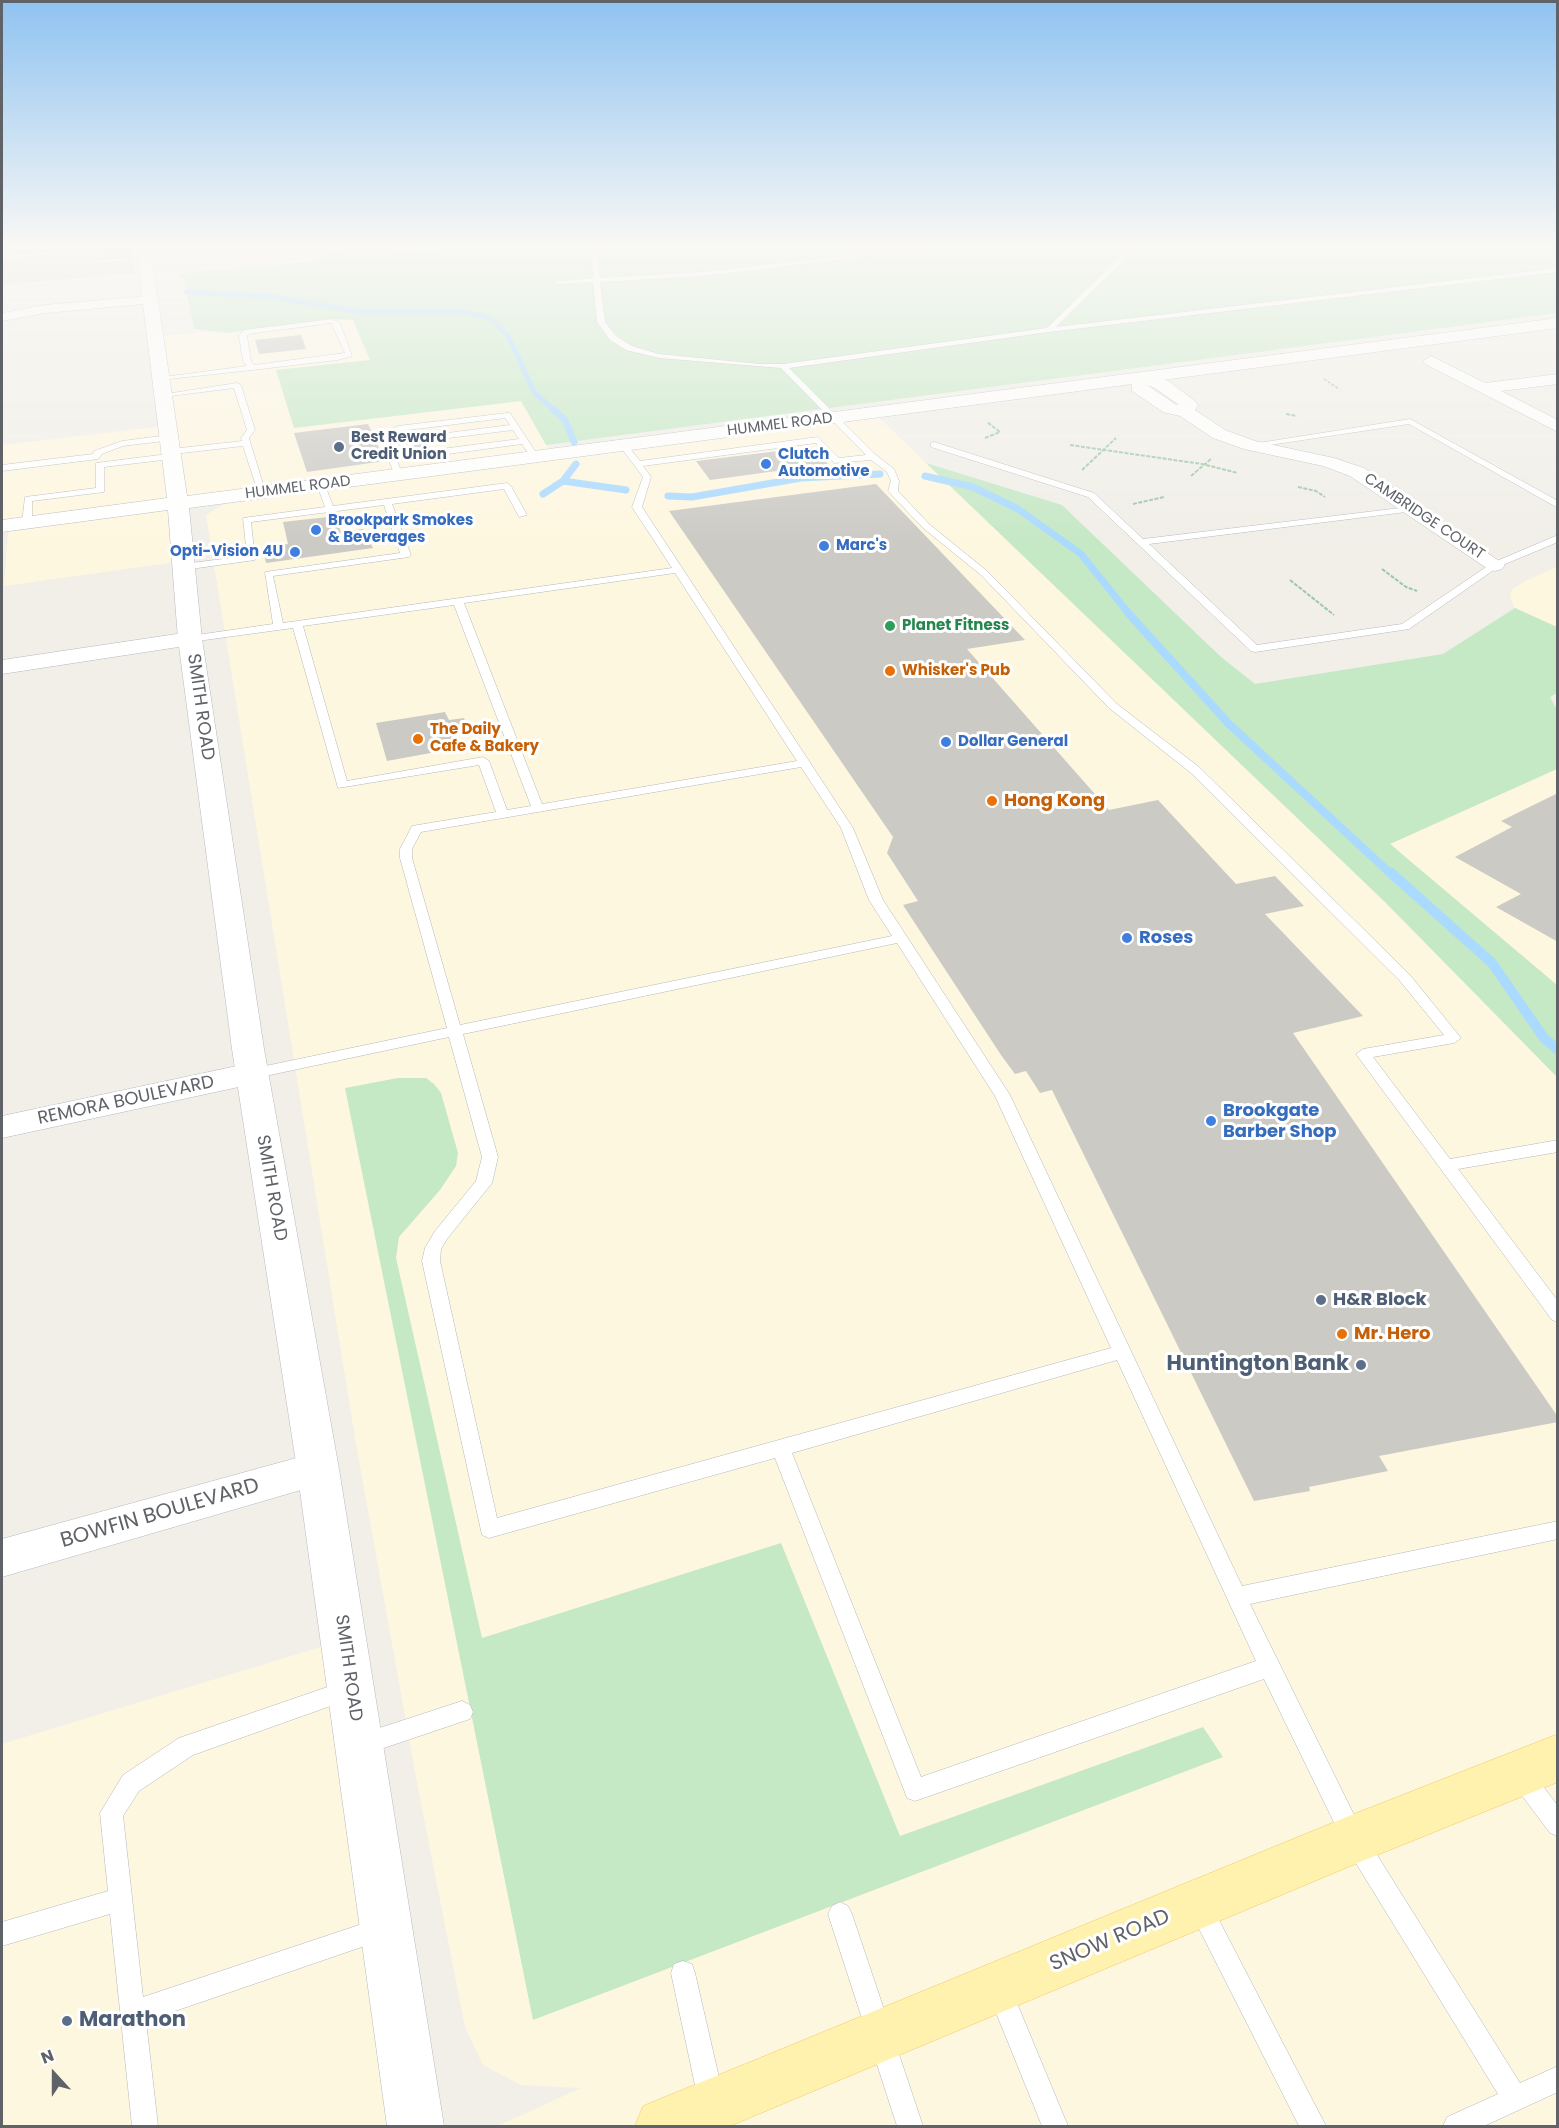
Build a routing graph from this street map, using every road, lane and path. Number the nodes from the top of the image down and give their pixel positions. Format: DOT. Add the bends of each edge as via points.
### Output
graph roads {
  1 [pos="156,346"];
  2 [pos="245,346"];
  3 [pos="346,346"];
  4 [pos="626,346"];
  5 [pos="929,346"];
  6 [pos="1380,346"];
  7 [pos="282,352"];
  8 [pos="269,353"];
  9 [pos="1431,361"];
  10 [pos="286,364"];
  11 [pos="273,365"];
  12 [pos="783,366"];
  13 [pos="252,368"];
  14 [pos="1139,378"];
  15 [pos="1557,379"];
  16 [pos="162,387"];
  17 [pos="1483,388"];
  18 [pos="834,418"];
  19 [pos="985,421"];
  20 [pos="1557,427"];
  21 [pos="520,434"];
  22 [pos="1116,438"];
  23 [pos="979,440"];
  24 [pos="246,443"];
  25 [pos="623,445"];
  26 [pos="1070,445"];
  27 [pos="1250,445"];
  28 [pos="934,446"];
  29 [pos="430,447"];
  30 [pos="170,449"];
  31 [pos="410,450"];
  32 [pos="1104,451"];
  33 [pos="391,455"];
  34 [pos="1217,455"];
  35 [pos="535,457"];
  36 [pos="873,457"];
  37 [pos="98,461"];
  38 [pos="637,464"];
  39 [pos="1204,465"];
  40 [pos="2,468"];
  41 [pos="1238,473"];
  42 [pos="1075,476"];
  43 [pos="1191,476"];
  44 [pos="321,485"];
  45 [pos="1298,487"];
  46 [pos="263,492"];
  47 [pos="1164,497"];
  48 [pos="1326,497"];
  49 [pos="387,502"];
  50 [pos="178,503"];
  51 [pos="1133,504"];
  52 [pos="1557,505"];
  53 [pos="1414,508"];
  54 [pos="330,509"];
  55 [pos="522,515"];
  56 [pos="27,523"];
  57 [pos="2,526"];
  58 [pos="1557,538"];
  59 [pos="1142,542"];
  60 [pos="1495,565"];
  61 [pos="183,567"];
  62 [pos="1382,569"];
  63 [pos="678,570"];
  64 [pos="1290,580"];
  65 [pos="1414,590"];
  66 [pos="458,601"];
  67 [pos="297,624"];
  68 [pos="279,626"];
  69 [pos="1358,634"];
  70 [pos="190,639"];
  71 [pos="2,667"];
  72 [pos="804,763"];
  73 [pos="538,808"];
  74 [pos="503,815"];
  75 [pos="901,938"];
  76 [pos="454,1030"];
  77 [pos="251,1074"];
  78 [pos="2,1127"];
  79 [pos="1557,1146"];
  80 [pos="1448,1165"];
  81 [pos="1557,1315"];
  82 [pos="1121,1352"];
  83 [pos="781,1448"];
  84 [pos="318,1469"];
  85 [pos="1557,1530"];
  86 [pos="2,1558"];
  87 [pos="1236,1596"];
  88 [pos="1269,1667"];
  89 [pos="351,1689"];
  90 [pos="462,1712"];
  91 [pos="359,1746"];
  92 [pos="1538,1765"];
  93 [pos="1557,1825"];
  94 [pos="1354,1839"];
  95 [pos="120,1899"];
  96 [pos="1198,1904"];
  97 [pos="840,1914"];
  98 [pos="386,1927"];
  99 [pos="2,1934"];
  100 [pos="683,1973"];
  101 [pos="998,1987"];
  102 [pos="132,2013"];
  103 [pos="880,2036"];
  104 [pos="1557,2079"];
  105 [pos="1515,2098"];
  106 [pos="712,2106"];
  107 [pos="145,2127"];
  108 [pos="416,2127"];
  109 [pos="663,2127"];
  110 [pos="910,2127"];
  111 [pos="1055,2127"];
  112 [pos="1313,2127"];
  113 [pos="1456,2127"];
  1 -- 16 [label="main road, SMITH ROAD"];
  2 -- 13 [label="lane"];
  3 -- 10 [label="lane" via="349,354 338,358"];
  4 -- 12 [label="lane" via="698,362"];
  5 -- 12 [label="lane"];
  6 -- 14 [label="main road, HUMMEL ROAD"];
  7 -- 10 [label="lane"];
  8 -- 11 [label="lane"];
  9 -- 17 [label="street"];
  10 -- 11 [label="lane"];
  11 -- 13 [label="lane"];
  12 -- 18 [label="lane"];
  13 -- 16 [label="lane"];
  14 -- 18 [label="main road, HUMMEL ROAD"];
  14 -- 27 [label="street, CAMBRIDGE COURT" via="1138,387 1169,408 1186,411 1206,427"];
  15 -- 17 [label="street"];
  16 -- 24 [label="lane" via="237,386 251,430"];
  16 -- 30 [label="main road, SMITH ROAD"];
  17 -- 20 [label="street"];
  18 -- 25 [label="main road, HUMMEL ROAD"];
  18 -- 36 [label="lane"];
  19 -- 23 [label="path" via="1000,432"];
  21 -- 29 [label="lane"];
  21 -- 33 [label="lane"];
  21 -- 33 [label="lane" via="507,415 398,429 390,433"];
  21 -- 35 [label="lane"];
  22 -- 32 [label="path"];
  24 -- 30 [label="lane"];
  24 -- 46 [label="lane"];
  25 -- 35 [label="main road, HUMMEL ROAD"];
  25 -- 38 [label="lane"];
  26 -- 32 [label="path"];
  27 -- 52 [label="lane" via="1410,421"];
  27 -- 53 [label="street, CAMBRIDGE COURT" via="1350,469"];
  28 -- 59 [label="lane" via="1091,495"];
  30 -- 37 [label="lane"];
  30 -- 37 [label="lane" via="122,444 97,453"];
  30 -- 50 [label="main road, SMITH ROAD"];
  31 -- 33 [label="lane"];
  32 -- 39 [label="path"];
  32 -- 42 [label="path"];
  33 -- 35 [label="main road, HUMMEL ROAD"];
  33 -- 44 [label="main road, HUMMEL ROAD"];
  34 -- 39 [label="path"];
  36 -- 38 [label="lane" via="837,461 818,440"];
  36 -- 80 [label="lane" via="891,471 893,491 926,526 984,573 1113,706 1196,770 1405,978 1455,1038 1363,1054"];
  37 -- 40 [label="lane"];
  37 -- 56 [label="lane" via="101,490 28,499"];
  38 -- 63 [label="lane" via="647,481 637,507"];
  39 -- 41 [label="path"];
  39 -- 43 [label="path"];
  44 -- 46 [label="main road, HUMMEL ROAD"];
  44 -- 54 [label="lane"];
  45 -- 48 [label="path"];
  46 -- 50 [label="main road, HUMMEL ROAD"];
  47 -- 51 [label="path"];
  49 -- 54 [label="lane"];
  49 -- 55 [label="lane" via="507,486"];
  49 -- 68 [label="lane" via="406,555 268,574"];
  50 -- 56 [label="main road, HUMMEL ROAD"];
  50 -- 61 [label="main road, SMITH ROAD"];
  53 -- 59 [label="lane"];
  53 -- 60 [label="street, CAMBRIDGE COURT"];
  54 -- 61 [label="lane" via="246,520 252,558"];
  56 -- 57 [label="main road, HUMMEL ROAD"];
  58 -- 60 [label="lane"];
  59 -- 69 [label="lane" via="1256,649"];
  60 -- 69 [label="lane" via="1405,627"];
  61 -- 70 [label="main road, SMITH ROAD"];
  62 -- 65 [label="path"];
  63 -- 66 [label="lane"];
  63 -- 72 [label="lane"];
  64 -- 69 [label="path"];
  66 -- 67 [label="lane"];
  66 -- 73 [label="lane"];
  67 -- 68 [label="lane"];
  67 -- 74 [label="lane" via="342,784 483,760"];
  68 -- 70 [label="lane"];
  70 -- 71 [label="street"];
  70 -- 77 [label="main road, SMITH ROAD"];
  72 -- 73 [label="lane"];
  72 -- 75 [label="lane" via="848,828 876,900"];
  73 -- 74 [label="lane"];
  74 -- 76 [label="lane" via="416,829 406,849"];
  75 -- 76 [label="lane"];
  75 -- 82 [label="lane" via="1002,1095"];
  76 -- 77 [label="lane"];
  76 -- 83 [label="lane" via="490,1157 484,1183 441,1235 431,1262 489,1529"];
  77 -- 78 [label="street, REMORA BOULEVARD"];
  77 -- 84 [label="main road, SMITH ROAD"];
  79 -- 80 [label="lane"];
  80 -- 81 [label="lane"];
  82 -- 83 [label="lane"];
  82 -- 87 [label="lane"];
  83 -- 88 [label="lane" via="915,1790"];
  84 -- 86 [label="street, BOWFIN BOULEVARD"];
  84 -- 89 [label="main road, SMITH ROAD"];
  85 -- 87 [label="lane"];
  87 -- 88 [label="lane"];
  88 -- 94 [label="lane"];
  89 -- 91 [label="main road, SMITH ROAD"];
  89 -- 95 [label="lane" via="187,1746 131,1784 111,1813"];
  90 -- 91 [label="lane"];
  91 -- 98 [label="main road, SMITH ROAD"];
  92 -- 93 [label="lane"];
  92 -- 94 [label="main road, SNOW ROAD"];
  94 -- 96 [label="main road, SNOW ROAD"];
  94 -- 105 [label="lane"];
  95 -- 99 [label="lane"];
  95 -- 102 [label="lane"];
  96 -- 101 [label="main road, SNOW ROAD"];
  96 -- 112 [label="lane"];
  97 -- 103 [label="lane"];
  98 -- 102 [label="lane"];
  98 -- 108 [label="main road, SMITH ROAD"];
  100 -- 106 [label="lane"];
  101 -- 103 [label="main road, SNOW ROAD"];
  101 -- 111 [label="lane"];
  102 -- 107 [label="lane"];
  103 -- 106 [label="main road, SNOW ROAD"];
  103 -- 110 [label="lane"];
  104 -- 105 [label="lane"];
  105 -- 113 [label="lane"];
  106 -- 109 [label="main road, SNOW ROAD"];
}
